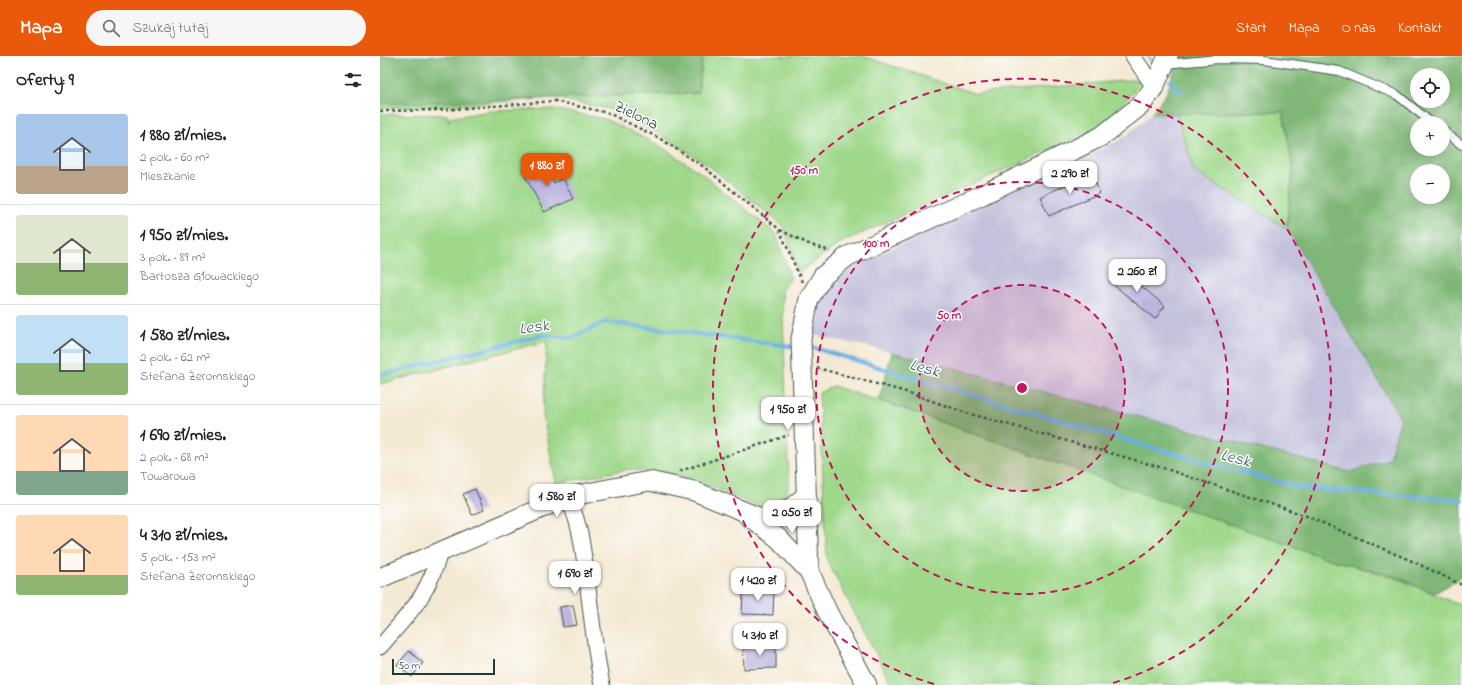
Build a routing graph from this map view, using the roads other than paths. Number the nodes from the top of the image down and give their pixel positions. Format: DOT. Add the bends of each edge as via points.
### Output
graph roads {
  1 [pos="1133,56"];
  2 [pos="1166,60"];
  3 [pos="1154,87"];
  4 [pos="1423,116"];
  5 [pos="1450,136"];
  6 [pos="1462,145"];
  7 [pos="806,496"];
  8 [pos="567,497"];
  9 [pos="742,512"];
  10 [pos="440,552"];
  11 [pos="809,570"];
  12 [pos="380,578"];
  13 [pos="380,647"];
  14 [pos="602,685"];
  15 [pos="867,685"];
  1 -- 3 [label="street"];
  2 -- 3 [label="street"];
  2 -- 4 [label="lane" via="1264,60 1339,70 1397,95"];
  3 -- 7 [label="street" via="1140,105 1102,136 982,195 848,256 823,276 809,299 801,353"];
  5 -- 6 [label="lane"];
  7 -- 9 [label="street" via="786,512 771,518"];
  7 -- 11 [label="street"];
  8 -- 9 [label="street" via="649,482 694,491"];
  8 -- 10 [label="street"];
  8 -- 14 [label="street" via="575,511 583,552"];
  9 -- 11 [label="street" via="778,538"];
  10 -- 12 [label="street"];
  10 -- 13 [label="street" via="427,590"];
  11 -- 15 [label="street" via="826,611"];
}
